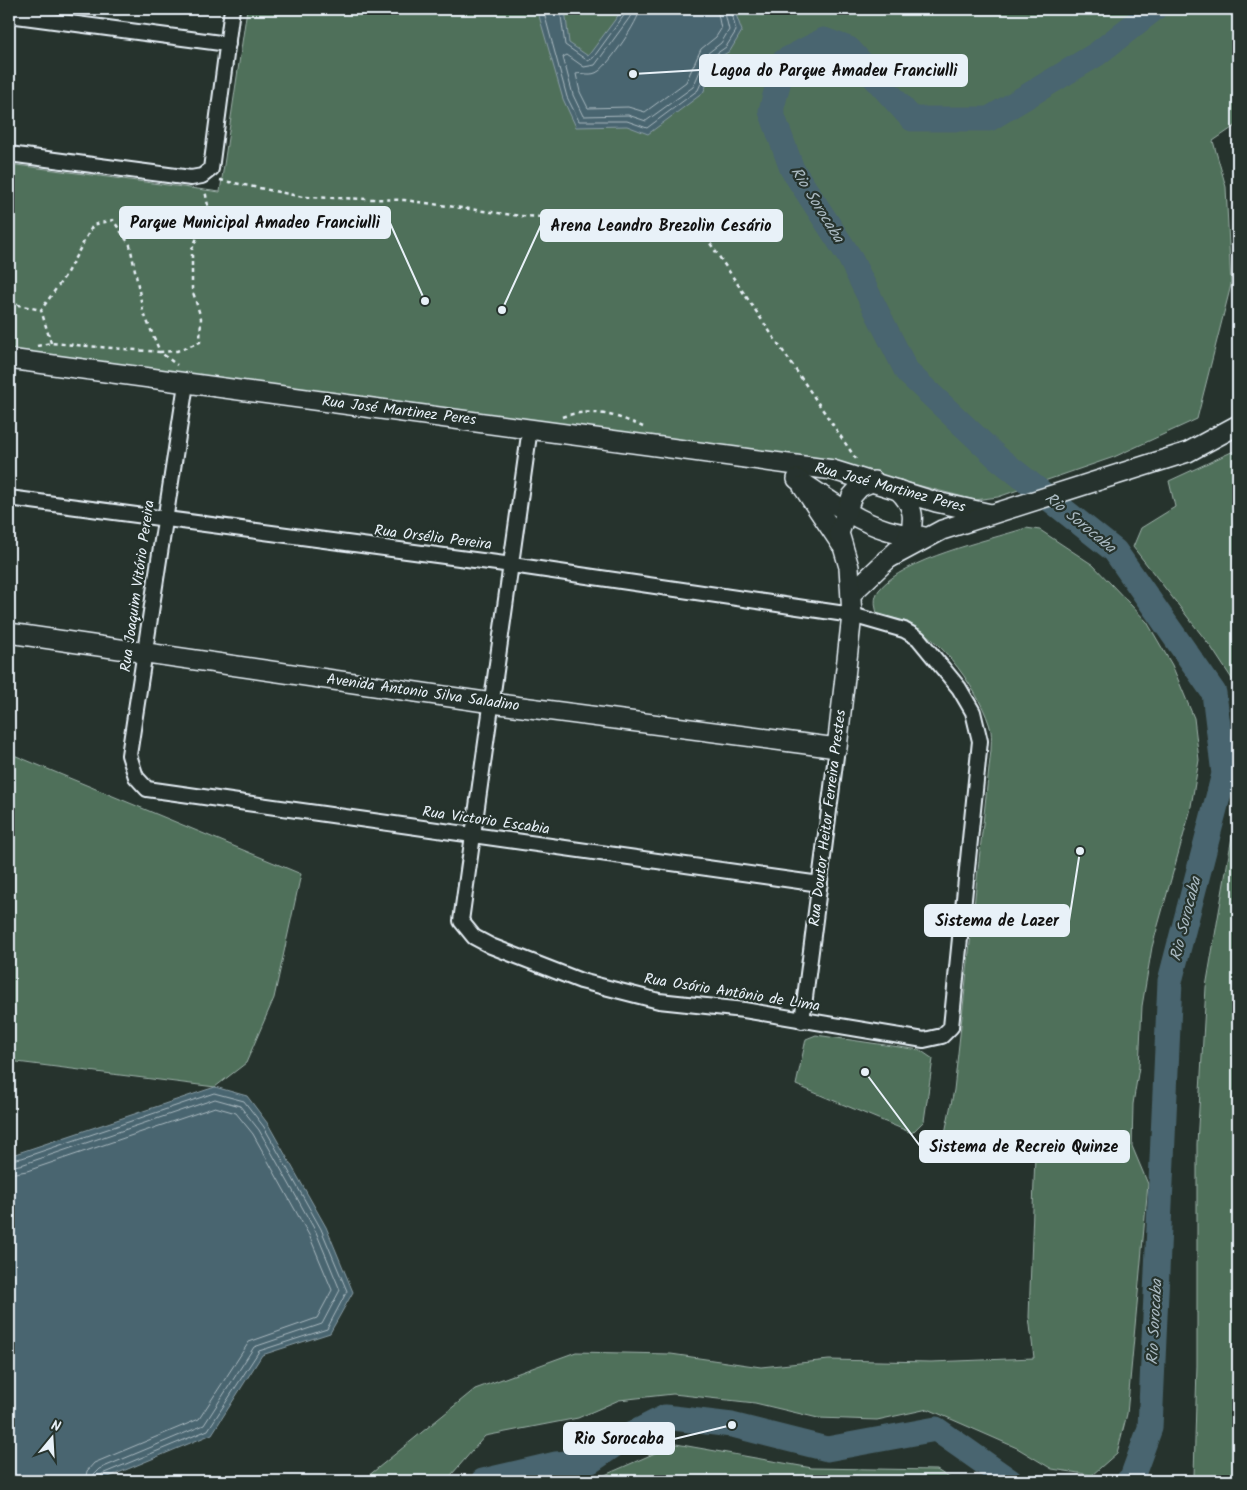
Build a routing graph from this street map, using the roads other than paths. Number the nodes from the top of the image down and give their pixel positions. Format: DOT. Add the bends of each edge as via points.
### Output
graph roads {
  1 [pos="232,9"];
  2 [pos="9,15"];
  3 [pos="228,44"];
  4 [pos="9,154"];
  5 [pos="9,359"];
  6 [pos="186,384"];
  7 [pos="1238,425"];
  8 [pos="530,428"];
  9 [pos="794,471"];
  10 [pos="874,481"];
  11 [pos="898,490"];
  12 [pos="9,498"];
  13 [pos="845,512"];
  14 [pos="996,512"];
  15 [pos="164,520"];
  16 [pos="917,536"];
  17 [pos="841,544"];
  18 [pos="512,565"];
  19 [pos="851,594"];
  20 [pos="852,615"];
  21 [pos="9,633"];
  22 [pos="144,652"];
  23 [pos="492,703"];
  24 [pos="837,748"];
  25 [pos="147,789"];
  26 [pos="473,835"];
  27 [pos="820,884"];
  28 [pos="802,1021"];
  1 -- 3 [label="street"];
  2 -- 3 [label="street"];
  3 -- 4 [label="street" via="210,169 202,176 191,178"];
  5 -- 6 [label="main road, Rua José Martinez Peres"];
  6 -- 8 [label="main road, Rua José Martinez Peres"];
  6 -- 15 [label="street, Rua Joaquim Vitório Pereira"];
  7 -- 14 [label="main road" via="1188,452"];
  8 -- 9 [label="main road, Rua José Martinez Peres"];
  8 -- 18 [label="street"];
  9 -- 10 [label="main road, Rua José Martinez Peres" via="833,470"];
  9 -- 13 [label="main road, Rua José Martinez Peres"];
  9 -- 17 [label="main road"];
  10 -- 11 [label="main road, Rua José Martinez Peres"];
  10 -- 13 [label="main road" via="860,487"];
  11 -- 14 [label="main road, Rua José Martinez Peres" via="936,502"];
  11 -- 16 [label="main road" via="911,505"];
  12 -- 15 [label="street, Rua Orsélio Pereira"];
  13 -- 16 [label="main road, Rua José Martinez Peres" via="888,530"];
  13 -- 17 [label="main road" via="839,533"];
  14 -- 16 [label="main road, Rua José Martinez Peres"];
  15 -- 18 [label="street, Rua Orsélio Pereira"];
  15 -- 22 [label="street, Rua Joaquim Vitório Pereira"];
  16 -- 19 [label="main road"];
  17 -- 19 [label="main road" via="849,567"];
  18 -- 20 [label="street, Rua Orsélio Pereira"];
  18 -- 23 [label="street"];
  19 -- 20 [label="main road"];
  20 -- 24 [label="main road, Rua Doutor Heitor Ferreira Prestes"];
  20 -- 28 [label="street, Rua Osório Antônio de Lima" via="904,630 918,638 959,688 973,712 980,741 951,1027 942,1036 924,1040"];
  21 -- 22 [label="main road, Avenida Antonio Silva Saladino"];
  22 -- 23 [label="main road, Avenida Antonio Silva Saladino"];
  22 -- 25 [label="street, Rua Joaquim Vitório Pereira" via="129,755 136,777"];
  23 -- 24 [label="main road, Avenida Antonio Silva Saladino"];
  23 -- 26 [label="street"];
  24 -- 27 [label="street, Rua Doutor Heitor Ferreira Prestes"];
  25 -- 26 [label="street, Rua Victorio Escabia"];
  26 -- 27 [label="street, Rua Victorio Escabia"];
  26 -- 28 [label="street, Rua Osório Antônio de Lima" via="461,921 474,937 581,981 659,1001 744,1010"];
  27 -- 28 [label="street, Rua Doutor Heitor Ferreira Prestes"];
}
